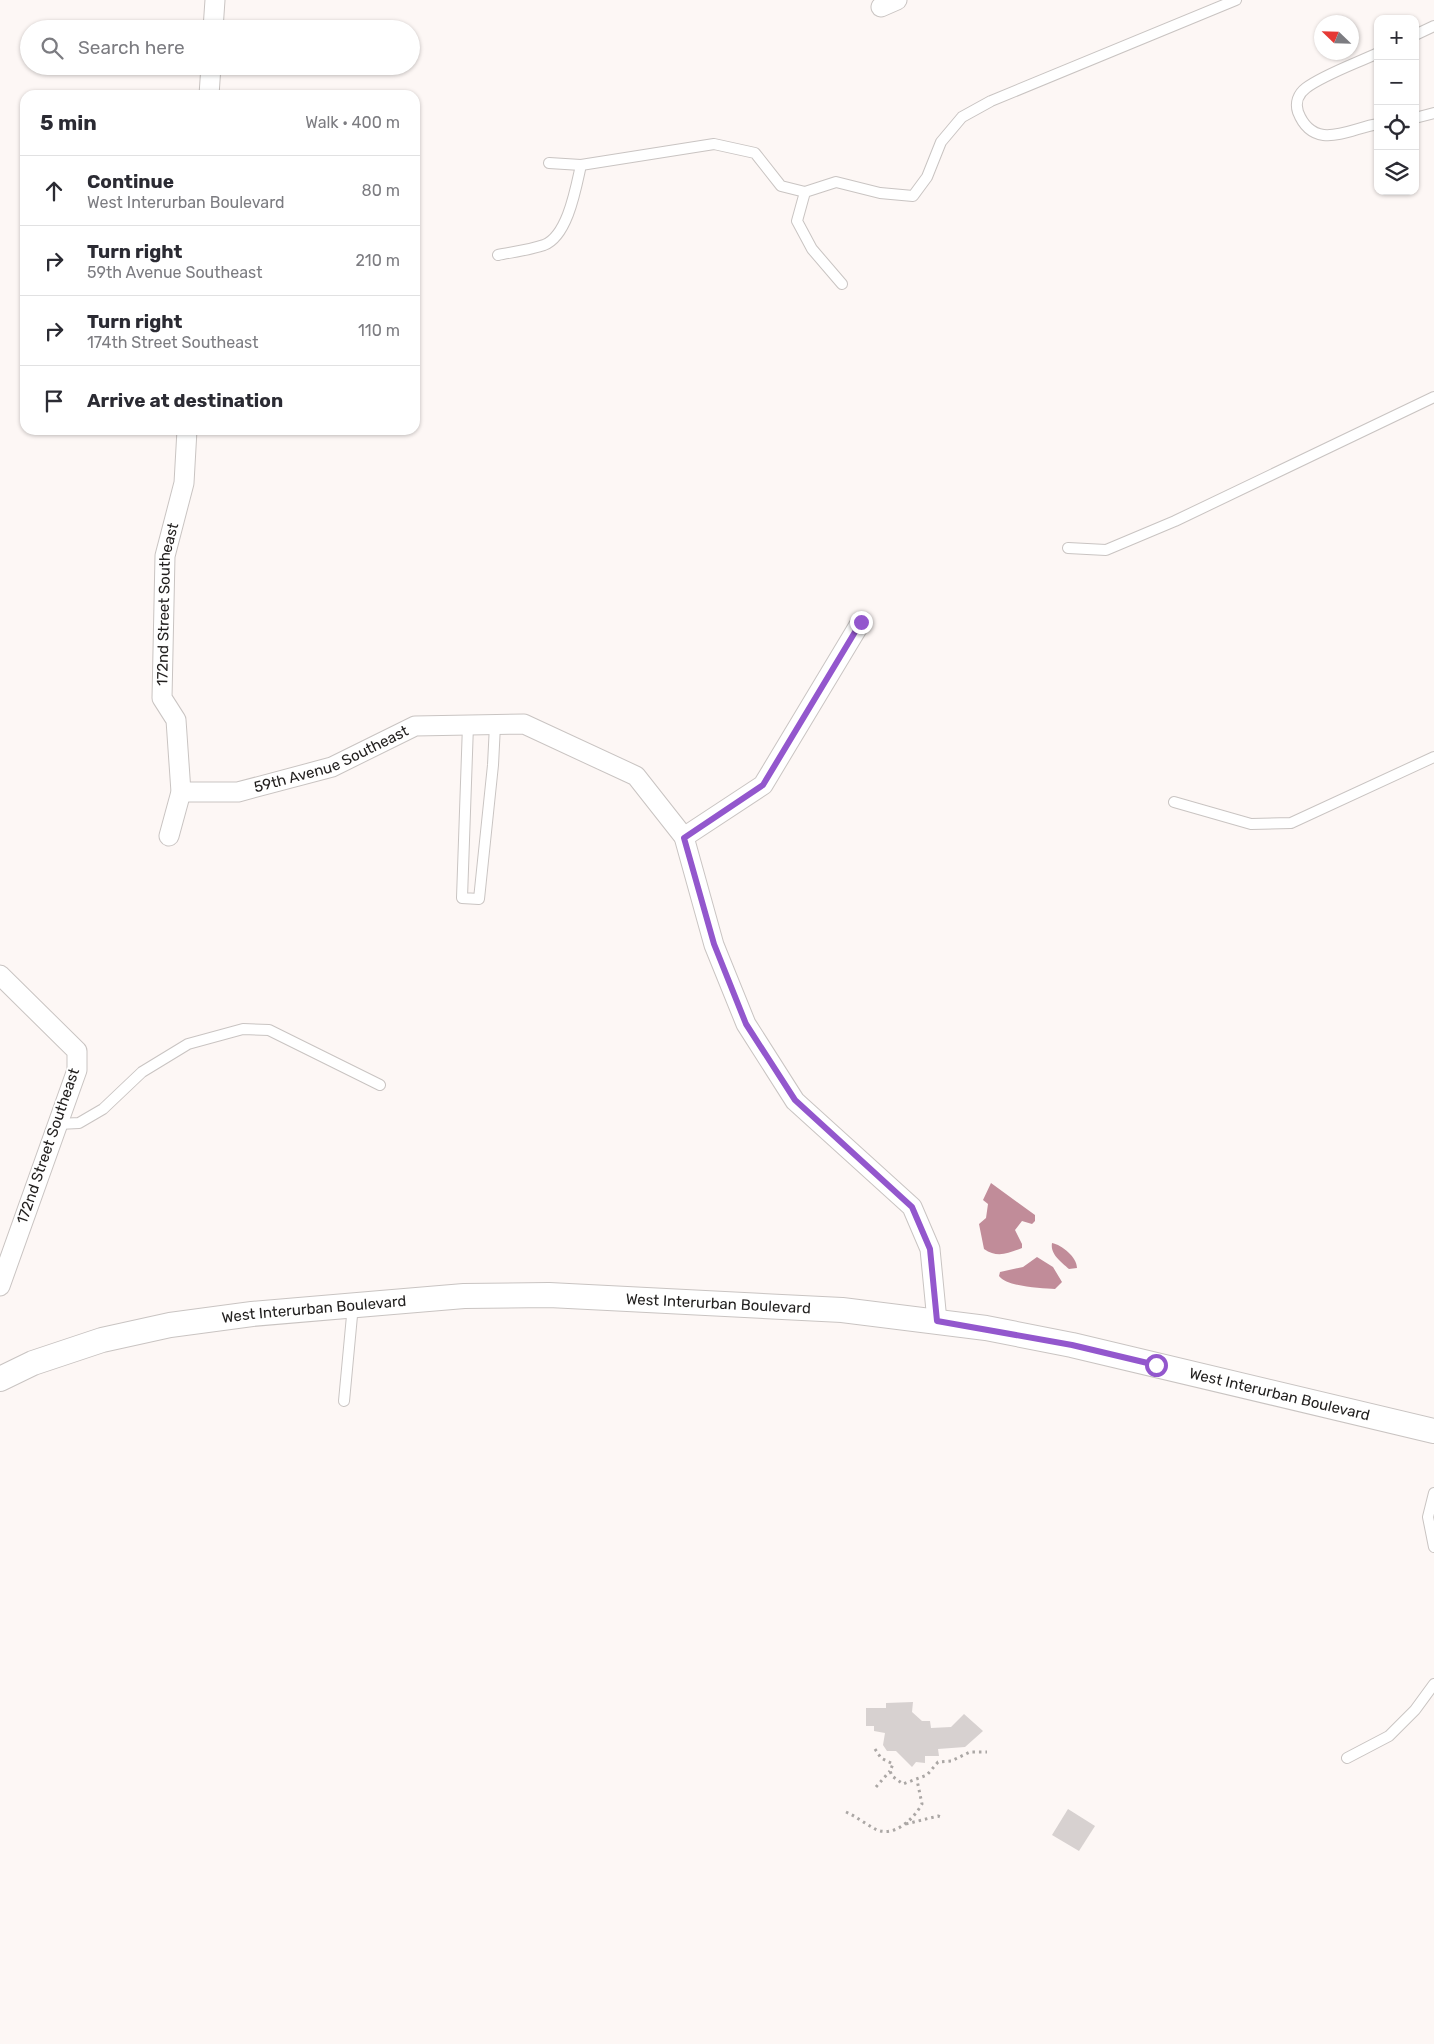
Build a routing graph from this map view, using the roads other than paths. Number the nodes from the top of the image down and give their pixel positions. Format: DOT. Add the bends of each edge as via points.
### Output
graph roads {
  1 [pos="215,0"];
  2 [pos="1236,0"];
  3 [pos="214,20"];
  4 [pos="1434,26"];
  5 [pos="1419,33"];
  6 [pos="1374,55"];
  7 [pos="210,75"];
  8 [pos="209,90"];
  9 [pos="1434,113"];
  10 [pos="1419,117"];
  11 [pos="1374,125"];
  12 [pos="549,163"];
  13 [pos="581,165"];
  14 [pos="805,192"];
  15 [pos="498,255"];
  16 [pos="842,284"];
  17 [pos="1434,397"];
  18 [pos="188,435"];
  19 [pos="1068,548"];
  20 [pos="861,622"];
  21 [pos="495,724"];
  22 [pos="468,725"];
  23 [pos="1434,757"];
  24 [pos="181,792"];
  25 [pos="1174,802"];
  26 [pos="169,836"];
  27 [pos="684,838"];
  28 [pos="0,975"];
  29 [pos="380,1085"];
  30 [pos="58,1124"];
  31 [pos="0,1286"];
  32 [pos="353,1305"];
  33 [pos="937,1321"];
  34 [pos="0,1379"];
  35 [pos="344,1401"];
  36 [pos="1434,1431"];
  37 [pos="1434,1493"];
  38 [pos="1434,1548"];
  39 [pos="1434,1684"];
  40 [pos="1347,1758"];
  1 -- 3 [label="street"];
  2 -- 14 [label="lane" via="991,101 962,117 941,142 928,176 913,196 880,193 836,182"];
  4 -- 5 [label="lane"];
  6 -- 11 [label="lane" via="1307,87 1297,103 1303,121 1320,134 1342,135"];
  7 -- 8 [label="street"];
  9 -- 10 [label="lane"];
  12 -- 13 [label="lane"];
  13 -- 14 [label="lane" via="714,144 755,153 781,186"];
  13 -- 15 [label="lane" via="573,199 561,229 546,244"];
  14 -- 16 [label="lane" via="797,222 812,248"];
  17 -- 19 [label="lane" via="1184,517 1106,550"];
  18 -- 24 [label="street, 172nd Street Southeast" via="184,483 165,556 162,698 176,720"];
  20 -- 27 [label="street" via="763,785"];
  21 -- 22 [label="street, 59th Avenue Southeast"];
  21 -- 22 [label="lane" via="479,899 462,898"];
  21 -- 27 [label="street, 59th Avenue Southeast" via="524,724 636,776"];
  22 -- 24 [label="street, 59th Avenue Southeast" via="415,726 332,767 238,792"];
  23 -- 25 [label="lane" via="1291,823 1251,824"];
  24 -- 26 [label="street, 172nd Street Southeast"];
  27 -- 33 [label="street, 59th Avenue Southeast" via="714,944 746,1024 795,1100 912,1207 930,1249"];
  28 -- 30 [label="street, 172nd Street Southeast" via="77,1051 77,1070"];
  29 -- 30 [label="lane" via="269,1030 243,1028 188,1044 142,1072 103,1109 79,1123"];
  30 -- 31 [label="street, 172nd Street Southeast"];
  32 -- 33 [label="street, West Interurban Boulevard" via="464,1296 549,1295 842,1310"];
  32 -- 34 [label="street, West Interurban Boulevard" via="170,1325 102,1340 33,1363"];
  32 -- 35 [label="lane"];
  33 -- 36 [label="street, West Interurban Boulevard" via="1072,1345"];
  37 -- 38 [label="lane" via="1428,1517"];
  39 -- 40 [label="lane" via="1415,1710 1389,1736"];
}
